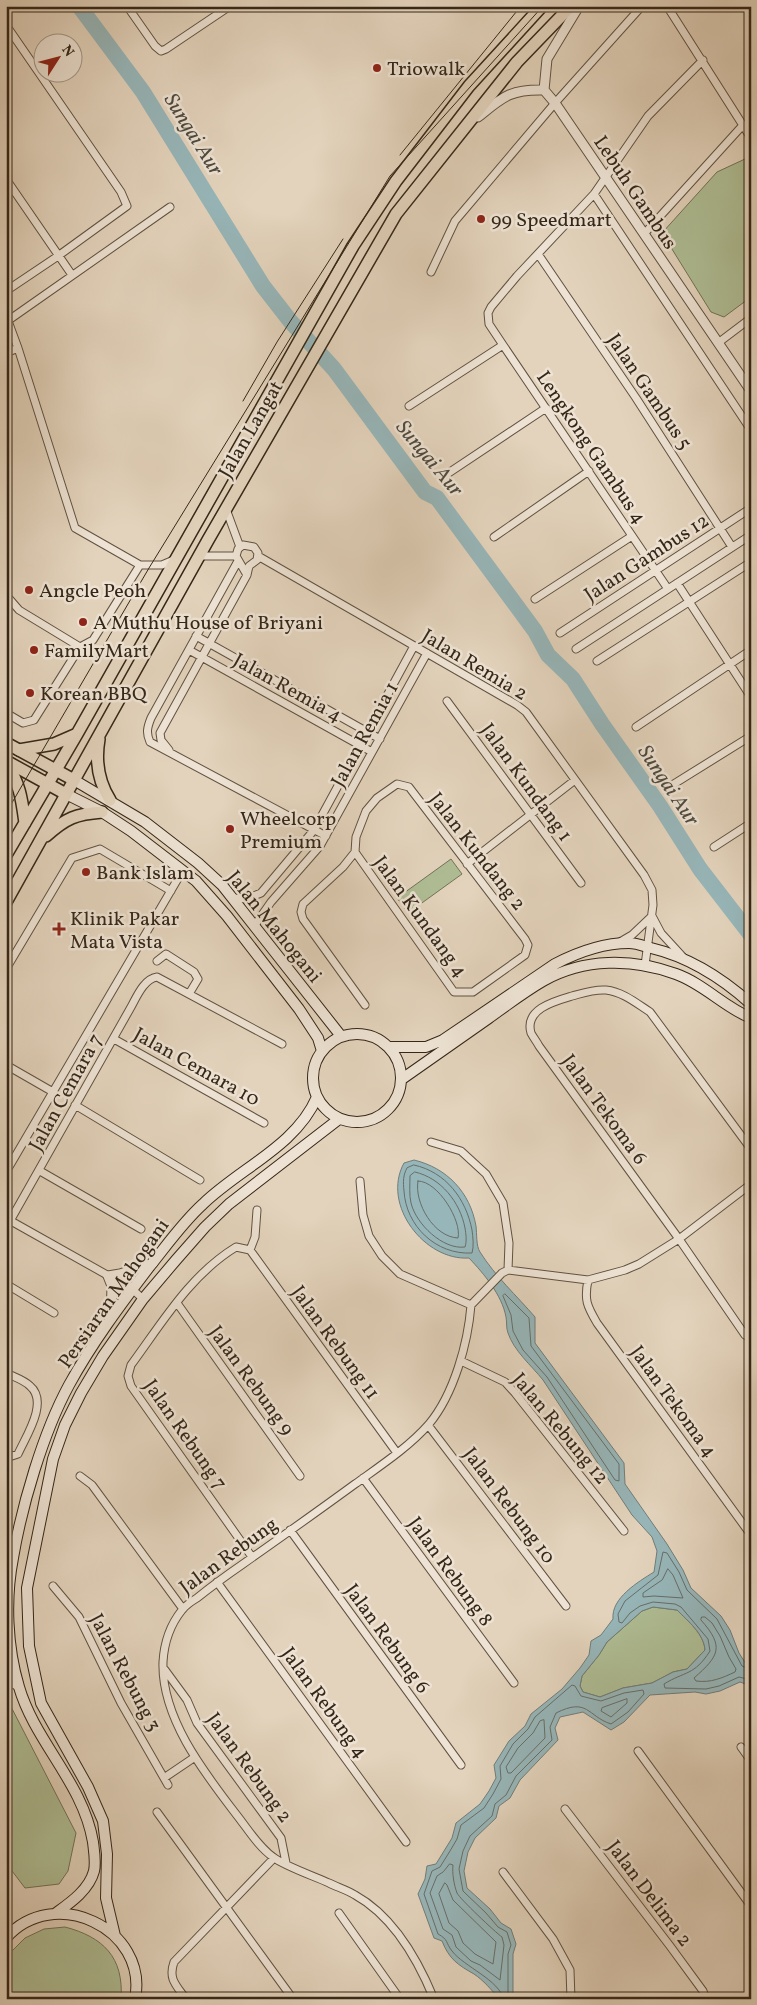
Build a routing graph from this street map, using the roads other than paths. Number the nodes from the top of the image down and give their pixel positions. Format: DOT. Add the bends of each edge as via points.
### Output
graph roads {
  1 [pos="127,6"];
  2 [pos="230,6"];
  3 [pos="542,6"];
  4 [pos="571,6"];
  5 [pos="579,6"];
  6 [pos="642,6"];
  7 [pos="667,6"];
  8 [pos="6,25"];
  9 [pos="703,60"];
  10 [pos="544,90"];
  11 [pos="555,103"];
  12 [pos="743,125"];
  13 [pos="463,130"];
  14 [pos="751,138"];
  15 [pos="6,179"];
  16 [pos="605,179"];
  17 [pos="594,194"];
  18 [pos="170,207"];
  19 [pos="644,234"];
  20 [pos="538,254"];
  21 [pos="58,256"];
  22 [pos="431,272"];
  23 [pos="72,276"];
  24 [pos="6,291"];
  25 [pos="751,318"];
  26 [pos="7,321"];
  27 [pos="718,343"];
  28 [pos="502,345"];
  29 [pos="18,348"];
  30 [pos="6,353"];
  31 [pos="751,391"];
  32 [pos="409,406"];
  33 [pos="546,408"];
  34 [pos="751,430"];
  35 [pos="589,471"];
  36 [pos="447,474"];
  37 [pos="751,508"];
  38 [pos="226,509"];
  39 [pos="720,528"];
  40 [pos="751,535"];
  41 [pos="632,536"];
  42 [pos="494,537"];
  43 [pos="240,547"];
  44 [pos="732,547"];
  45 [pos="200,556"];
  46 [pos="258,556"];
  47 [pos="177,559"];
  48 [pos="237,559"];
  49 [pos="751,562"];
  50 [pos="140,565"];
  51 [pos="656,570"];
  52 [pos="247,574"];
  53 [pos="677,583"];
  54 [pos="668,589"];
  55 [pos="6,595"];
  56 [pos="535,599"];
  57 [pos="689,602"];
  58 [pos="560,632"];
  59 [pos="196,636"];
  60 [pos="209,643"];
  61 [pos="414,646"];
  62 [pos="80,647"];
  63 [pos="576,649"];
  64 [pos="189,650"];
  65 [pos="751,650"];
  66 [pos="427,653"];
  67 [pos="202,657"];
  68 [pos="597,661"];
  69 [pos="729,664"];
  70 [pos="751,697"];
  71 [pos="447,701"];
  72 [pos="6,713"];
  73 [pos="636,727"];
  74 [pos="367,732"];
  75 [pos="100,733"];
  76 [pos="77,734"];
  77 [pos="751,736"];
  78 [pos="380,739"];
  79 [pos="6,743"];
  80 [pos="360,746"];
  81 [pos="19,750"];
  82 [pos="170,752"];
  83 [pos="372,752"];
  84 [pos="6,762"];
  85 [pos="57,770"];
  86 [pos="74,780"];
  87 [pos="575,780"];
  88 [pos="48,784"];
  89 [pos="669,787"];
  90 [pos="66,794"];
  91 [pos="110,800"];
  92 [pos="102,812"];
  93 [pos="530,815"];
  94 [pos="25,823"];
  95 [pos="751,823"];
  96 [pos="314,830"];
  97 [pos="326,836"];
  98 [pos="38,843"];
  99 [pos="714,847"];
  100 [pos="355,852"];
  101 [pos="6,855"];
  102 [pos="467,864"];
  103 [pos="183,870"];
  104 [pos="580,882"];
  105 [pos="171,891"];
  106 [pos="234,898"];
  107 [pos="6,902"];
  108 [pos="652,916"];
  109 [pos="255,925"];
  110 [pos="612,944"];
  111 [pos="528,945"];
  112 [pos="648,947"];
  113 [pos="684,958"];
  114 [pos="157,960"];
  115 [pos="645,965"];
  116 [pos="6,969"];
  117 [pos="189,994"];
  118 [pos="751,1004"];
  119 [pos="365,1005"];
  120 [pos="751,1018"];
  121 [pos="341,1036"];
  122 [pos="114,1039"];
  123 [pos="282,1044"];
  124 [pos="389,1047"];
  125 [pos="322,1051"];
  126 [pos="6,1065"];
  127 [pos="402,1079"];
  128 [pos="53,1092"];
  129 [pos="317,1097"];
  130 [pos="75,1105"];
  131 [pos="339,1118"];
  132 [pos="264,1122"];
  133 [pos="431,1142"];
  134 [pos="751,1149"];
  135 [pos="40,1170"];
  136 [pos="6,1172"];
  137 [pos="200,1180"];
  138 [pos="360,1181"];
  139 [pos="751,1184"];
  140 [pos="257,1210"];
  141 [pos="11,1221"];
  142 [pos="6,1228"];
  143 [pos="141,1229"];
  144 [pos="679,1239"];
  145 [pos="250,1250"];
  146 [pos="153,1262"];
  147 [pos="505,1271"];
  148 [pos="108,1276"];
  149 [pos="588,1280"];
  150 [pos="6,1284"];
  151 [pos="132,1289"];
  152 [pos="143,1299"];
  153 [pos="176,1303"];
  154 [pos="471,1304"];
  155 [pos="54,1313"];
  156 [pos="111,1320"];
  157 [pos="751,1338"];
  158 [pos="461,1361"];
  159 [pos="6,1373"];
  160 [pos="428,1425"];
  161 [pos="397,1452"];
  162 [pos="6,1458"];
  163 [pos="80,1476"];
  164 [pos="300,1476"];
  165 [pos="363,1478"];
  166 [pos="290,1530"];
  167 [pos="624,1531"];
  168 [pos="751,1535"];
  169 [pos="252,1557"];
  170 [pos="217,1582"];
  171 [pos="53,1586"];
  172 [pos="566,1606"];
  173 [pos="183,1609"];
  174 [pos="8,1613"];
  175 [pos="163,1668"];
  176 [pos="6,1681"];
  177 [pos="514,1683"];
  178 [pos="19,1688"];
  179 [pos="741,1747"];
  180 [pos="638,1751"];
  181 [pos="195,1757"];
  182 [pos="751,1761"];
  183 [pos="461,1765"];
  184 [pos="164,1778"];
  185 [pos="168,1786"];
  186 [pos="565,1809"];
  187 [pos="157,1812"];
  188 [pos="406,1842"];
  189 [pos="274,1858"];
  190 [pos="286,1863"];
  191 [pos="503,1872"];
  192 [pos="751,1906"];
  193 [pos="227,1907"];
  194 [pos="339,1913"];
  195 [pos="56,1914"];
  196 [pos="115,1936"];
  197 [pos="6,1938"];
  198 [pos="135,1999"];
  199 [pos="186,1999"];
  200 [pos="293,1999"];
  201 [pos="400,1999"];
  202 [pos="434,1999"];
  203 [pos="571,1999"];
  204 [pos="706,1999"];
  1 -- 2 [label="street" via="160,51"];
  3 -- 47 [label="main road, Jalan Langat" via="469,86 396,181 353,246"];
  4 -- 13 [label="main road, Jalan Langat" via="517,62"];
  5 -- 10 [label="street" via="547,59"];
  6 -- 11 [label="street"];
  7 -- 9 [label="street"];
  8 -- 21 [label="street" via="121,192 127,206"];
  9 -- 12 [label="street"];
  9 -- 16 [label="street" via="648,116"];
  10 -- 11 [label="street, Lebuh Gambus"];
  10 -- 13 [label="street" via="524,90 508,95"];
  11 -- 16 [label="street, Lebuh Gambus"];
  11 -- 22 [label="street" via="455,222"];
  12 -- 14 [label="street"];
  12 -- 19 [label="street"];
  13 -- 38 [label="main road, Jalan Langat" via="396,214"];
  15 -- 21 [label="street"];
  16 -- 17 [label="street"];
  16 -- 19 [label="street, Lebuh Gambus"];
  17 -- 20 [label="street"];
  17 -- 34 [label="street"];
  18 -- 23 [label="street"];
  19 -- 27 [label="street, Lebuh Gambus"];
  20 -- 28 [label="street, Lengkong Gambus 4" via="488,313 489,324"];
  20 -- 39 [label="street, Jalan Gambus 5"];
  21 -- 23 [label="street"];
  21 -- 24 [label="street"];
  23 -- 26 [label="street"];
  25 -- 27 [label="street"];
  26 -- 29 [label="street"];
  27 -- 31 [label="street, Lebuh Gambus"];
  28 -- 32 [label="street"];
  28 -- 33 [label="street, Lengkong Gambus 4"];
  29 -- 30 [label="street"];
  29 -- 50 [label="street" via="75,528"];
  33 -- 35 [label="street, Lengkong Gambus 4"];
  33 -- 36 [label="street"];
  35 -- 41 [label="street, Lengkong Gambus 4"];
  35 -- 42 [label="street"];
  37 -- 39 [label="street, Jalan Gambus 12"];
  38 -- 43 [label="street"];
  38 -- 45 [label="main road, Jalan Langat"];
  39 -- 44 [label="street, Jalan Gambus 5"];
  39 -- 51 [label="street, Jalan Gambus 12"];
  40 -- 44 [label="street"];
  41 -- 51 [label="street, Lengkong Gambus 4"];
  41 -- 56 [label="street"];
  43 -- 46 [label="street, Jalan Remia 2" via="247,544 254,547"];
  43 -- 48 [label="street"];
  44 -- 53 [label="street"];
  45 -- 48 [label="street"];
  45 -- 75 [label="main road, Jalan Langat"];
  46 -- 52 [label="street"];
  46 -- 61 [label="street, Jalan Remia 2"];
  47 -- 50 [label="street" via="162,565"];
  47 -- 76 [label="main road, Jalan Langat"];
  48 -- 52 [label="street"];
  48 -- 59 [label="street"];
  49 -- 57 [label="street"];
  50 -- 62 [label="street" via="93,640"];
  51 -- 54 [label="street, Lengkong Gambus 4"];
  51 -- 58 [label="street, Jalan Gambus 12"];
  52 -- 60 [label="street"];
  53 -- 54 [label="street"];
  53 -- 57 [label="street"];
  54 -- 63 [label="street"];
  55 -- 62 [label="street" via="19,610"];
  57 -- 68 [label="street"];
  57 -- 69 [label="street"];
  59 -- 60 [label="street, Jalan Remia 4"];
  59 -- 64 [label="street"];
  60 -- 67 [label="street"];
  60 -- 74 [label="street, Jalan Remia 4"];
  61 -- 66 [label="street, Jalan Remia 2"];
  61 -- 74 [label="street, Jalan Remia 1"];
  62 -- 72 [label="street" via="34,720 23,722"];
  64 -- 67 [label="street, Jalan Remia 4"];
  64 -- 82 [label="street" via="148,725 150,742"];
  65 -- 69 [label="street"];
  66 -- 78 [label="street, Jalan Remia 1"];
  66 -- 87 [label="street, Jalan Remia 2" via="526,712"];
  67 -- 80 [label="street, Jalan Remia 4"];
  67 -- 82 [label="street" via="160,733"];
  69 -- 70 [label="street"];
  69 -- 73 [label="street"];
  71 -- 93 [label="street, Jalan Kundang 1"];
  74 -- 78 [label="street, Jalan Remia 4"];
  74 -- 80 [label="street, Jalan Remia 1"];
  75 -- 86 [label="main road, Jalan Langat"];
  75 -- 91 [label="main road" via="97,750 99,776"];
  76 -- 81 [label="main road" via="54,744"];
  76 -- 85 [label="main road, Jalan Langat"];
  77 -- 89 [label="street"];
  78 -- 83 [label="street, Jalan Remia 1"];
  79 -- 81 [label="main road"];
  80 -- 83 [label="street, Jalan Remia 4"];
  80 -- 96 [label="street, Jalan Remia 1"];
  81 -- 85 [label="main road"];
  82 -- 96 [label="street"];
  83 -- 97 [label="street, Jalan Remia 1"];
  84 -- 88 [label="main road"];
  84 -- 94 [label="main road" via="20,789"];
  85 -- 86 [label="main road"];
  85 -- 88 [label="main road, Jalan Langat"];
  86 -- 90 [label="main road, Jalan Langat"];
  86 -- 91 [label="main road, Jalan Mahogani"];
  87 -- 93 [label="street"];
  87 -- 108 [label="street, Jalan Remia 2" via="644,875 652,890"];
  88 -- 90 [label="main road"];
  88 -- 94 [label="main road, Jalan Langat"];
  90 -- 92 [label="main road, Jalan Mahogani"];
  90 -- 98 [label="main road, Jalan Langat"];
  91 -- 106 [label="main road, Jalan Mahogani" via="145,822 204,868"];
  92 -- 98 [label="main road" via="73,816"];
  92 -- 103 [label="main road, Jalan Mahogani"];
  93 -- 102 [label="street"];
  93 -- 104 [label="street, Jalan Kundang 1"];
  94 -- 101 [label="main road, Jalan Langat"];
  95 -- 99 [label="street"];
  96 -- 97 [label="street"];
  96 -- 106 [label="street, Jalan Remia 1" via="261,893 246,899"];
  97 -- 109 [label="street, Jalan Remia 1"];
  98 -- 107 [label="main road, Jalan Langat"];
  100 -- 102 [label="street, Jalan Kundang 2" via="356,837 366,811 377,798 397,784 409,787"];
  100 -- 111 [label="street, Jalan Kundang 4" via="454,992 473,992 525,955"];
  100 -- 119 [label="street" via="303,904 301,912"];
  102 -- 111 [label="street, Jalan Kundang 2"];
  103 -- 105 [label="street"];
  103 -- 125 [label="main road, Jalan Mahogani" via="209,894 299,1008 318,1038"];
  105 -- 116 [label="street" via="100,849 72,858"];
  105 -- 128 [label="street"];
  106 -- 109 [label="main road, Jalan Mahogani"];
  108 -- 110 [label="street" via="632,935"];
  108 -- 112 [label="street, Jalan Remia 2"];
  108 -- 113 [label="street" via="661,932"];
  109 -- 121 [label="main road, Jalan Mahogani"];
  110 -- 112 [label="main road"];
  110 -- 124 [label="main road" via="556,964 443,1040 426,1047"];
  112 -- 113 [label="main road"];
  112 -- 115 [label="street, Jalan Remia 2"];
  113 -- 118 [label="main road" via="731,987"];
  114 -- 117 [label="street" via="166,954 194,972 198,979"];
  115 -- 120 [label="main road" via="690,980"];
  115 -- 127 [label="main road" via="605,962 545,980"];
  117 -- 122 [label="street, Jalan Cemara 7" via="157,977 151,978 142,988"];
  117 -- 123 [label="street"];
  121 -- 124 [label="main road" via="367,1034"];
  121 -- 125 [label="main road"];
  122 -- 130 [label="street, Jalan Cemara 7"];
  122 -- 132 [label="street, Jalan Cemara 10"];
  124 -- 127 [label="main road" via="399,1062"];
  125 -- 129 [label="main road" via="313,1073"];
  126 -- 128 [label="street"];
  127 -- 131 [label="main road" via="399,1094 381,1116 353,1122"];
  128 -- 136 [label="street"];
  129 -- 131 [label="main road" via="326,1110"];
  129 -- 146 [label="main road, Persiaran Mahogani" via="303,1122 204,1202"];
  130 -- 135 [label="street, Jalan Cemara 7"];
  130 -- 137 [label="street"];
  131 -- 152 [label="main road, Persiaran Mahogani" via="229,1204"];
  133 -- 147 [label="street" via="462,1151 486,1174 503,1203 509,1243"];
  134 -- 144 [label="street, Jalan Tekoma 6" via="650,1012 626,996 595,990 554,1001 535,1012 531,1032 539,1046"];
  135 -- 141 [label="street, Jalan Cemara 7"];
  135 -- 143 [label="street"];
  138 -- 154 [label="street" via="362,1215 369,1236 382,1256 400,1274"];
  139 -- 144 [label="street"];
  140 -- 145 [label="street" via="255,1237"];
  141 -- 142 [label="street, Jalan Cemara 7"];
  141 -- 148 [label="street"];
  144 -- 149 [label="street" via="640,1264"];
  144 -- 157 [label="street, Jalan Tekoma 6" via="745,1336"];
  145 -- 153 [label="street" via="236,1247 224,1254"];
  145 -- 161 [label="street, Jalan Rebung 11"];
  146 -- 148 [label="street"];
  146 -- 151 [label="main road, Persiaran Mahogani"];
  147 -- 149 [label="street"];
  147 -- 154 [label="street"];
  148 -- 151 [label="street"];
  148 -- 156 [label="street" via="112,1286"];
  149 -- 168 [label="street, Jalan Tekoma 4" via="585,1294 597,1322"];
  150 -- 155 [label="street"];
  151 -- 152 [label="street"];
  151 -- 156 [label="main road, Persiaran Mahogani"];
  152 -- 196 [label="main road, Persiaran Mahogani" via="103,1356 65,1425 54,1459 26,1588 29,1646 41,1703 88,1787 103,1821 107,1854 106,1898"];
  153 -- 164 [label="street, Jalan Rebung 9"];
  153 -- 169 [label="street, Jalan Rebung 7" via="131,1365 128,1376 131,1386"];
  154 -- 158 [label="street, Jalan Rebung"];
  156 -- 174 [label="main road, Persiaran Mahogani" via="68,1387 39,1458 18,1531"];
  158 -- 160 [label="street, Jalan Rebung"];
  158 -- 167 [label="street, Jalan Rebung 12" via="505,1382"];
  159 -- 162 [label="street" via="30,1386 37,1393 39,1404 18,1454"];
  160 -- 161 [label="street, Jalan Rebung"];
  160 -- 172 [label="street, Jalan Rebung 10"];
  161 -- 165 [label="street, Jalan Rebung"];
  163 -- 173 [label="street" via="92,1485"];
  165 -- 166 [label="street, Jalan Rebung"];
  165 -- 177 [label="street, Jalan Rebung 8"];
  166 -- 169 [label="street, Jalan Rebung"];
  166 -- 183 [label="street, Jalan Rebung 6"];
  169 -- 170 [label="street, Jalan Rebung"];
  170 -- 173 [label="street, Jalan Rebung"];
  170 -- 188 [label="street, Jalan Rebung 4"];
  171 -- 184 [label="street, Jalan Rebung 3" via="79,1616 121,1703"];
  173 -- 175 [label="street, Jalan Rebung" via="167,1636"];
  174 -- 178 [label="main road, Persiaran Mahogani"];
  175 -- 181 [label="street, Jalan Rebung" via="176,1720"];
  175 -- 190 [label="street, Jalan Rebung 2" via="187,1700 197,1723 281,1838"];
  176 -- 178 [label="street"];
  178 -- 195 [label="main road, Persiaran Mahogani" via="84,1807 93,1845 93,1872 76,1898"];
  179 -- 182 [label="street"];
  180 -- 192 [label="street"];
  181 -- 184 [label="street"];
  181 -- 189 [label="street, Jalan Rebung" via="256,1840"];
  184 -- 185 [label="street, Jalan Rebung 3"];
  186 -- 204 [label="street, Jalan Delima 2" via="670,1946"];
  187 -- 193 [label="street"];
  189 -- 190 [label="street, Jalan Rebung"];
  189 -- 193 [label="street"];
  190 -- 202 [label="street, Jalan Rebung" via="356,1896 377,1910 412,1954"];
  191 -- 203 [label="street" via="553,1939 570,1970"];
  193 -- 199 [label="street" via="174,1962 170,1973"];
  193 -- 200 [label="street"];
  194 -- 201 [label="street"];
  195 -- 196 [label="main road" via="88,1918"];
  195 -- 197 [label="main road" via="31,1920"];
  196 -- 198 [label="main road" via="132,1963"];
}
